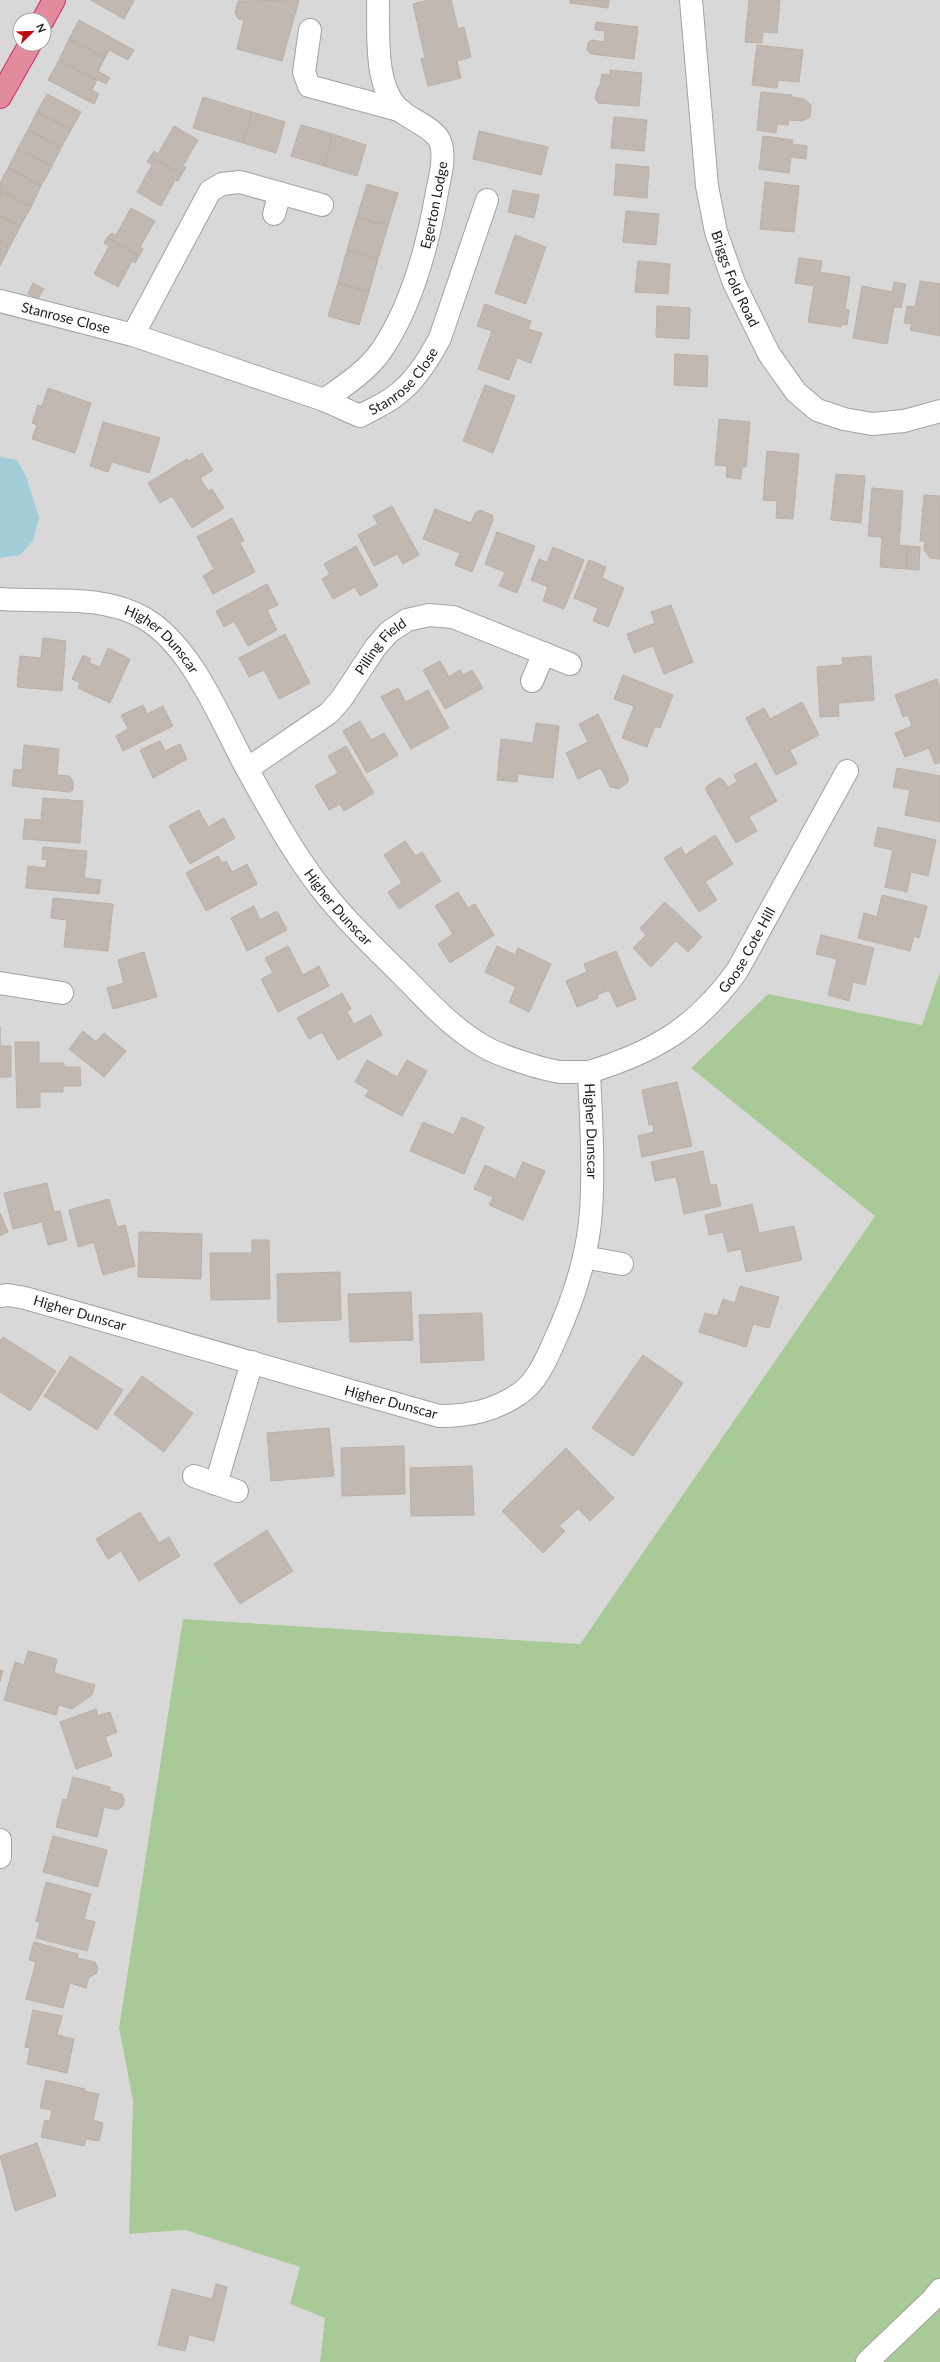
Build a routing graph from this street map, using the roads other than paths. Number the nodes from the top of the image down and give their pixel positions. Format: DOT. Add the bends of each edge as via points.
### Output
graph roads {
  1 [pos="54,0"];
  2 [pos="378,0"];
  3 [pos="691,0"];
  4 [pos="47,12"];
  5 [pos="310,30"];
  6 [pos="25,52"];
  7 [pos="0,97"];
  8 [pos="402,111"];
  9 [pos="487,200"];
  10 [pos="322,205"];
  11 [pos="0,301"];
  12 [pos="133,335"];
  13 [pos="324,400"];
  14 [pos="940,411"];
  15 [pos="0,599"];
  16 [pos="544,653"];
  17 [pos="570,664"];
  18 [pos="532,681"];
  19 [pos="247,769"];
  20 [pos="847,771"];
  21 [pos="0,983"];
  22 [pos="62,993"];
  23 [pos="589,1072"];
  24 [pos="584,1257"];
  25 [pos="622,1264"];
  26 [pos="0,1296"];
  27 [pos="252,1362"];
  28 [pos="194,1476"];
  29 [pos="216,1484"];
  30 [pos="237,1491"];
  31 [pos="0,1840"];
  32 [pos="0,1857"];
  33 [pos="940,2290"];
  34 [pos="867,2362"];
  1 -- 4 [label="highway"];
  2 -- 8 [label="street, Egerton Lodge" via="382,78 388,96"];
  3 -- 14 [label="street, Briggs Fold Road" via="706,186 716,232 734,283 769,354 796,392 817,410 844,419 872,424 904,421"];
  5 -- 8 [label="street" via="304,72 309,86"];
  6 -- 7 [label="highway"];
  8 -- 13 [label="street, Egerton Lodge" via="425,125 441,143 443,163 429,238 402,311 381,351 358,376"];
  9 -- 13 [label="street, Stanrose Close" via="440,338 418,374 395,396 360,416"];
  10 -- 12 [label="street" via="277,203 240,182 222,184 210,191"];
  11 -- 12 [label="street, Stanrose Close"];
  12 -- 13 [label="street, Stanrose Close"];
  15 -- 19 [label="street, Higher Dunscar" via="82,600 114,606 143,618 167,635 188,659"];
  16 -- 17 [label="street, Pilling Field"];
  16 -- 18 [label="street"];
  16 -- 19 [label="street, Pilling Field" via="453,617 429,615 406,620 389,632 375,648 329,713"];
  19 -- 23 [label="street, Higher Dunscar" via="297,854 329,900 452,1025 485,1048 524,1062 559,1072"];
  20 -- 23 [label="street, Goose Cote Hill" via="736,972 719,996 690,1023 659,1044 629,1060"];
  21 -- 22 [label="street"];
  23 -- 24 [label="street, Higher Dunscar" via="591,1212"];
  24 -- 25 [label="street"];
  24 -- 27 [label="street, Higher Dunscar" via="560,1330 543,1367 521,1394 495,1407 466,1416 439,1416"];
  26 -- 27 [label="street, Higher Dunscar" via="8,1294 25,1298"];
  27 -- 29 [label="street"];
  28 -- 29 [label="street"];
  29 -- 30 [label="street"];
  31 -- 32 [label="street"];
  33 -- 34 [label="street"];
}
